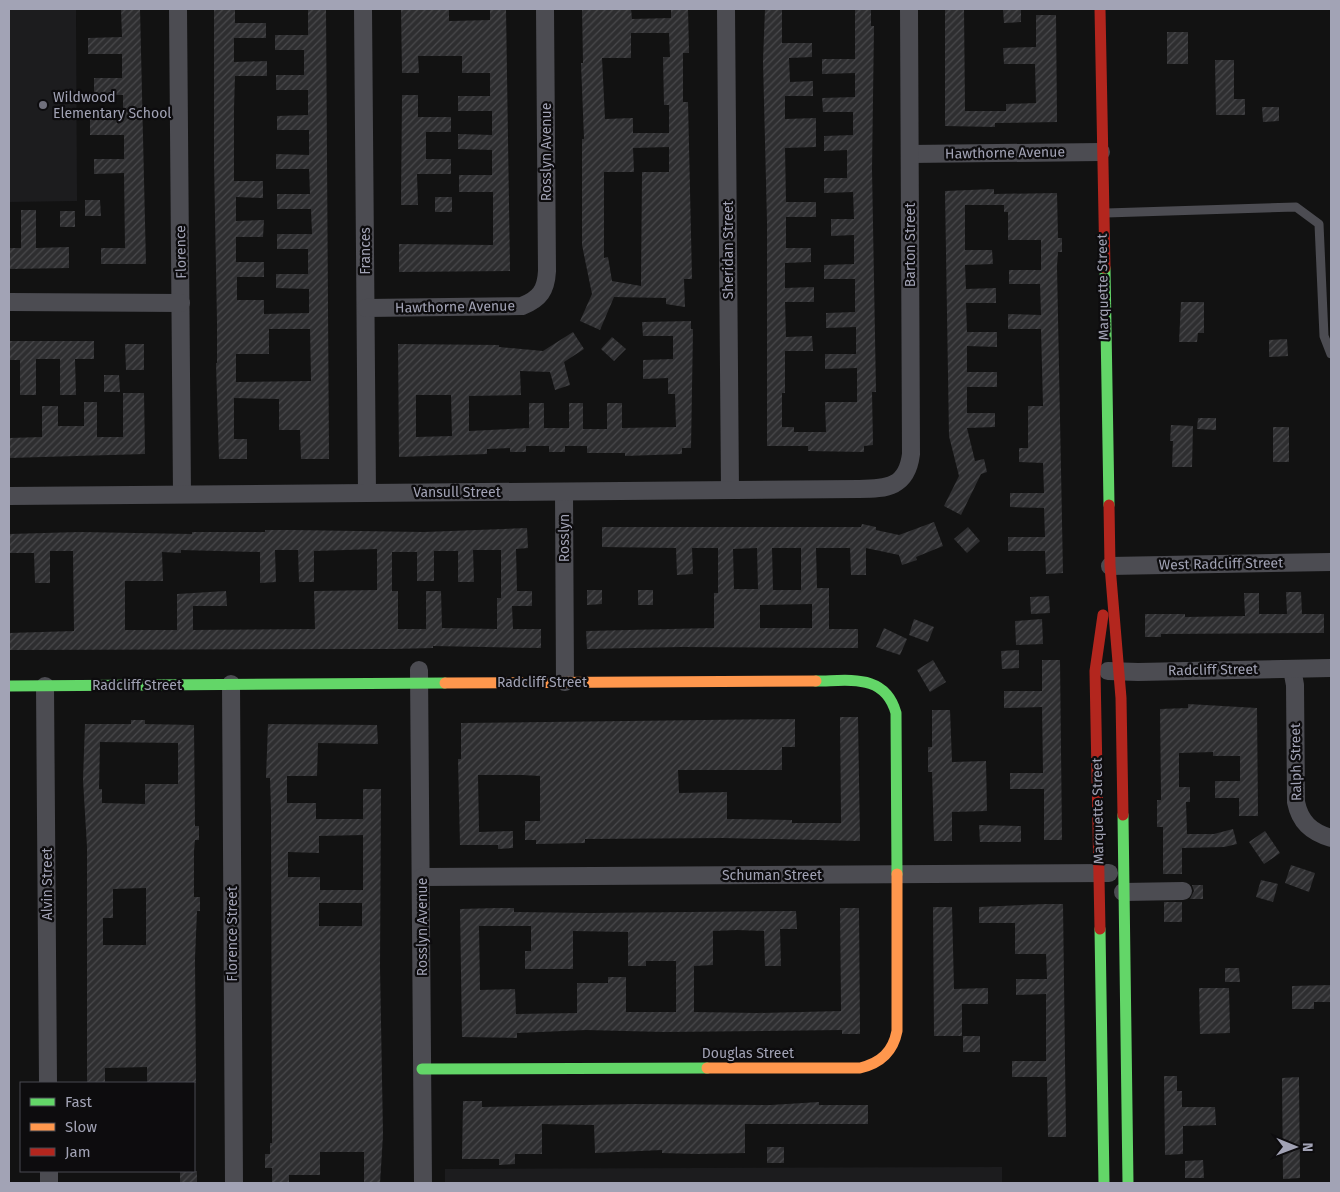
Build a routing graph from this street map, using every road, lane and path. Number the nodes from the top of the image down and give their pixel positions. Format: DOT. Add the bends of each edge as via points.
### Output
graph roads {
  1 [pos="178,9"];
  2 [pos="363,9"];
  3 [pos="545,9"];
  4 [pos="726,9"];
  5 [pos="909,9"];
  6 [pos="1100,9"];
  7 [pos="1101,152"];
  8 [pos="910,154"];
  9 [pos="1102,213"];
  10 [pos="542,294"];
  11 [pos="9,302"];
  12 [pos="181,303"];
  13 [pos="366,308"];
  14 [pos="1328,336"];
  15 [pos="1331,354"];
  16 [pos="902,479"];
  17 [pos="730,490"];
  18 [pos="564,492"];
  19 [pos="367,493"];
  20 [pos="182,494"];
  21 [pos="9,496"];
  22 [pos="1331,562"];
  23 [pos="1110,566"];
  24 [pos="1331,668"];
  25 [pos="1292,669"];
  26 [pos="1117,670"];
  27 [pos="1095,671"];
  28 [pos="419,676"];
  29 [pos="565,682"];
  30 [pos="231,684"];
  31 [pos="9,686"];
  32 [pos="45,686"];
  33 [pos="1331,838"];
  34 [pos="1123,873"];
  35 [pos="1099,874"];
  36 [pos="896,875"];
  37 [pos="422,877"];
  38 [pos="1183,890"];
  39 [pos="1123,892"];
  40 [pos="1126,1056"];
  41 [pos="1102,1057"];
  42 [pos="422,1069"];
  43 [pos="48,1082"];
  44 [pos="234,1183"];
  45 [pos="423,1183"];
  46 [pos="1104,1183"];
  47 [pos="1128,1183"];
  1 -- 12 [label="street, Florence"];
  2 -- 13 [label="street, Frances"];
  3 -- 10 [label="street, Rosslyn Avenue" via="547,271"];
  4 -- 17 [label="street, Sheridan Street"];
  5 -- 8 [label="street, Barton Street"];
  6 -- 7 [label="street, Marquette Street"];
  7 -- 8 [label="street, Hawthorne Avenue"];
  7 -- 9 [label="street, Marquette Street"];
  8 -- 16 [label="street, Barton Street" via="910,462"];
  9 -- 14 [label="lane" via="1296,207 1319,224"];
  9 -- 23 [label="street, Marquette Street"];
  10 -- 13 [label="street, Hawthorne Avenue" via="522,306"];
  11 -- 12 [label="street"];
  12 -- 20 [label="street, Florence"];
  13 -- 19 [label="street, Frances"];
  14 -- 15 [label="lane"];
  16 -- 17 [label="street, Vansull Street" via="882,489"];
  17 -- 18 [label="street, Vansull Street"];
  18 -- 19 [label="street, Vansull Street"];
  18 -- 29 [label="street, Rosslyn"];
  19 -- 20 [label="street, Vansull Street"];
  20 -- 21 [label="street, Vansull Street"];
  22 -- 23 [label="street, West Radcliff Street"];
  23 -- 26 [label="street, Marquette Street"];
  23 -- 27 [label="street, Marquette Street"];
  24 -- 25 [label="street, Radcliff Street"];
  25 -- 26 [label="street, Radcliff Street"];
  25 -- 33 [label="street, Ralph Street" via="1298,815 1307,826"];
  26 -- 27 [label="street, Radcliff Street"];
  26 -- 34 [label="street, Marquette Street" via="1121,698"];
  27 -- 35 [label="street, Marquette Street"];
  28 -- 29 [label="street, Radcliff Street"];
  28 -- 30 [label="street, Radcliff Street"];
  28 -- 37 [label="street, Rosslyn Avenue"];
  29 -- 36 [label="street, Radcliff Street" via="861,681 877,685 890,697 896,713"];
  30 -- 32 [label="street, Radcliff Street"];
  30 -- 44 [label="street, Florence Street"];
  31 -- 32 [label="street, Radcliff Street"];
  32 -- 43 [label="street, Alvin Street"];
  34 -- 35 [label="street, Schuman Street"];
  34 -- 39 [label="street, Marquette Street"];
  35 -- 36 [label="street, Schuman Street"];
  35 -- 41 [label="street, Marquette Street"];
  36 -- 37 [label="street, Schuman Street"];
  36 -- 42 [label="street, Douglas Street" via="896,1041 886,1056 868,1066"];
  37 -- 42 [label="street, Rosslyn Avenue"];
  38 -- 39 [label="street"];
  39 -- 40 [label="street, Marquette Street"];
  40 -- 41 [label="street"];
  40 -- 47 [label="street, Marquette Street"];
  41 -- 46 [label="street, Marquette Street"];
  42 -- 45 [label="street, Rosslyn Avenue"];
}
